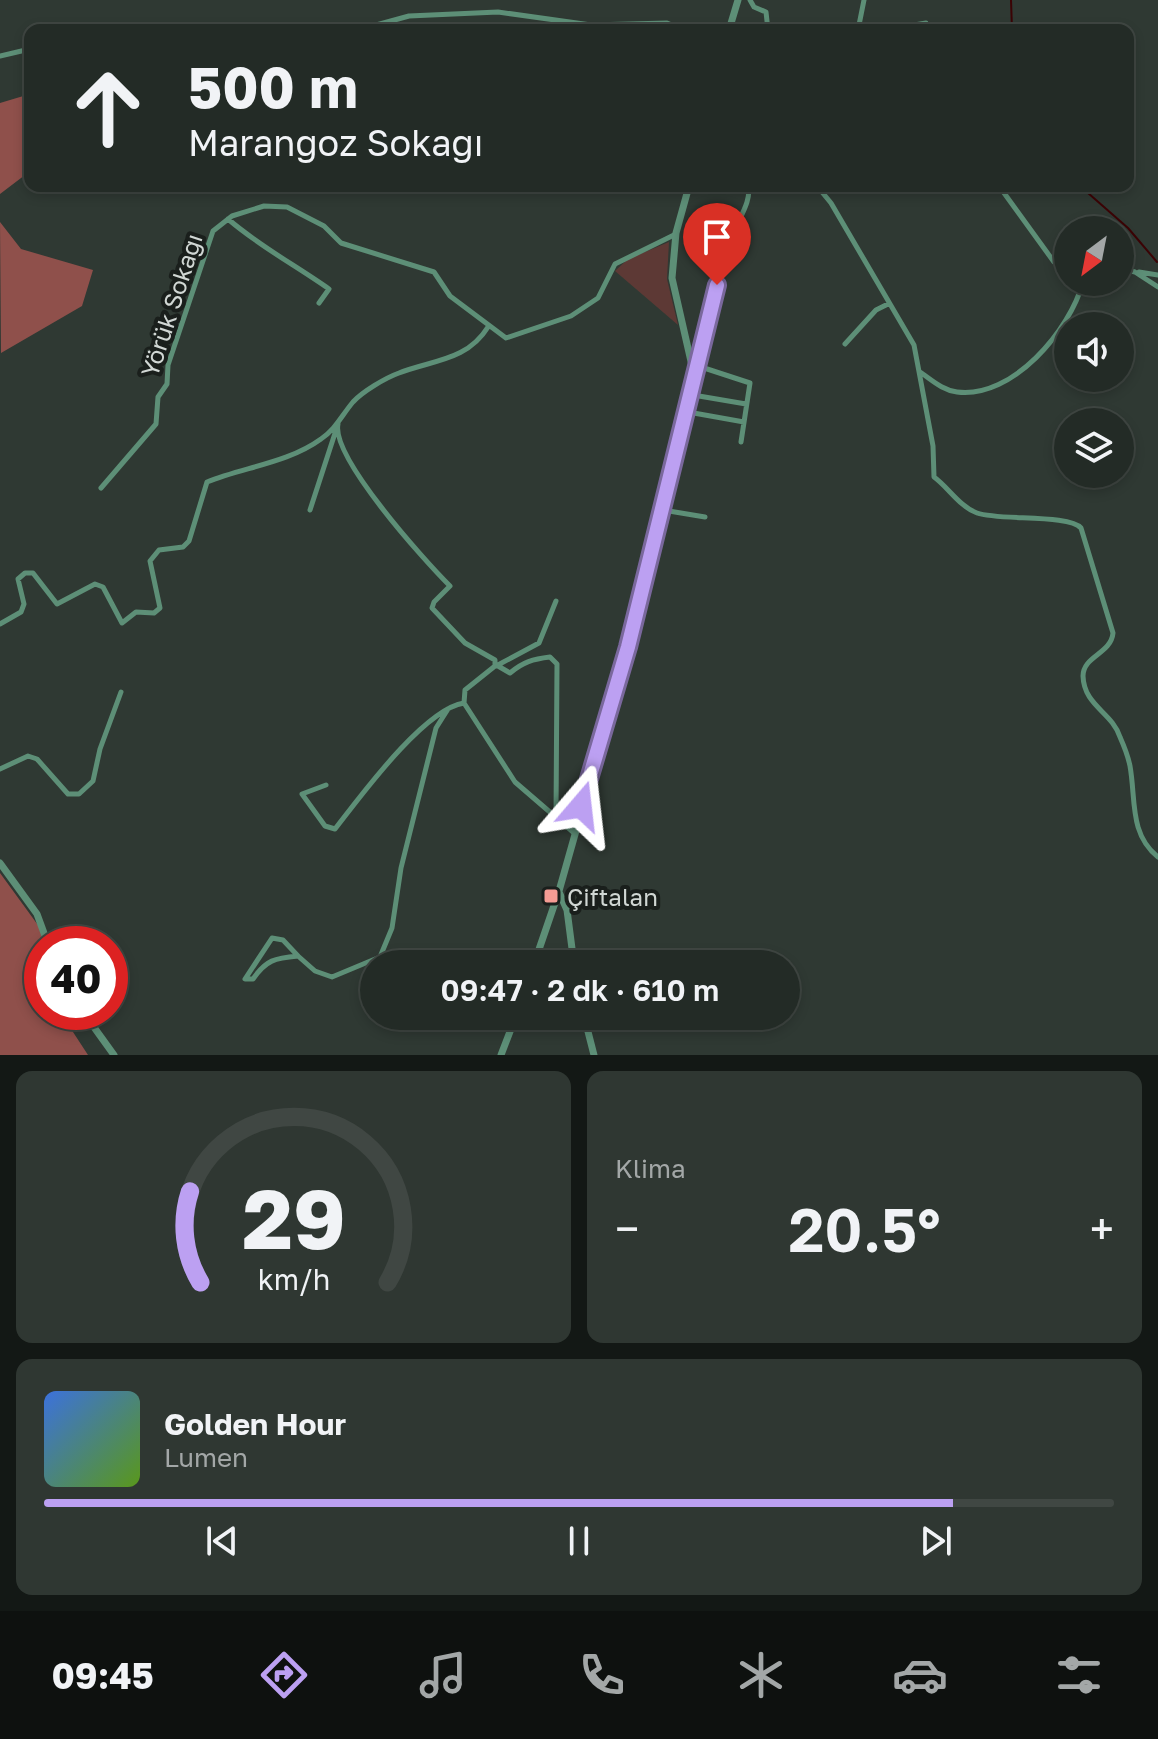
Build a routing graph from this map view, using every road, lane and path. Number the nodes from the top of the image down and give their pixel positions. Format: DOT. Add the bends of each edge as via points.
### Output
graph roads {
  1 [pos="738,0"];
  2 [pos="750,0"];
  3 [pos="864,0"];
  4 [pos="556,22"];
  5 [pos="926,23"];
  6 [pos="380,24"];
  7 [pos="669,24"];
  8 [pos="731,24"];
  9 [pos="767,24"];
  10 [pos="859,24"];
  11 [pos="920,24"];
  12 [pos="24,50"];
  13 [pos="0,56"];
  14 [pos="687,192"];
  15 [pos="749,192"];
  16 [pos="822,192"];
  17 [pos="1003,192"];
  18 [pos="228,219"];
  19 [pos="676,233"];
  20 [pos="1054,262"];
  21 [pos="1135,272"];
  22 [pos="1158,275"];
  23 [pos="1158,287"];
  24 [pos="1079,296"];
  25 [pos="319,303"];
  26 [pos="888,304"];
  27 [pos="488,327"];
  28 [pos="845,344"];
  29 [pos="698,366"];
  30 [pos="919,371"];
  31 [pos="695,379"];
  32 [pos="693,395"];
  33 [pos="746,404"];
  34 [pos="688,412"];
  35 [pos="744,422"];
  36 [pos="338,424"];
  37 [pos="741,442"];
  38 [pos="101,488"];
  39 [pos="310,510"];
  40 [pos="662,510"];
  41 [pos="705,517"];
  42 [pos="556,601"];
  43 [pos="0,624"];
  44 [pos="496,666"];
  45 [pos="121,692"];
  46 [pos="464,703"];
  47 [pos="448,709"];
  48 [pos="0,769"];
  49 [pos="326,785"];
  50 [pos="556,818"];
  51 [pos="573,832"];
  52 [pos="1158,857"];
  53 [pos="0,863"];
  54 [pos="559,891"];
  55 [pos="41,926"];
  56 [pos="539,950"];
  57 [pos="572,950"];
  58 [pos="298,956"];
  59 [pos="96,1030"];
  60 [pos="511,1030"];
  61 [pos="588,1030"];
  62 [pos="114,1055"];
  63 [pos="501,1055"];
  64 [pos="594,1055"];
  1 -- 8 [label="street"];
  2 -- 9 [label="street" via="766,12"];
  3 -- 10 [label="street"];
  4 -- 6 [label="street" via="498,12 409,16"];
  4 -- 7 [label="street"];
  5 -- 11 [label="street"];
  12 -- 13 [label="street"];
  14 -- 19 [label="street"];
  15 -- 29 [label="street" via="724,259"];
  16 -- 26 [label="street"];
  17 -- 20 [label="street"];
  18 -- 25 [label="street" via="329,289"];
  18 -- 27 [label="street, Yörük Sokağı" via="264,206 287,207 324,226 341,243 434,272 450,296"];
  18 -- 38 [label="street, Yörük Sokağı" via="213,231 168,365 167,384 158,397 156,424"];
  19 -- 27 [label="street, Yörük Sokağı" via="615,264 598,298 571,316 514,337"];
  19 -- 31 [label="street" via="672,278"];
  21 -- 22 [label="street"];
  21 -- 23 [label="street"];
  24 -- 30 [label="street" via="1052,343 995,386 954,392"];
  26 -- 28 [label="street"];
  26 -- 30 [label="street" via="914,345"];
  27 -- 36 [label="street" via="478,343 428,367 398,373 354,400"];
  29 -- 31 [label="street"];
  29 -- 33 [label="street" via="750,383"];
  30 -- 52 [label="street" via="934,477 978,514 1071,521 1081,528 1113,633 1104,653 1087,663 1083,674 1089,701 1118,729 1130,766 1134,815 1146,848"];
  31 -- 32 [label="street"];
  32 -- 33 [label="street"];
  32 -- 34 [label="street"];
  33 -- 35 [label="street"];
  34 -- 35 [label="street"];
  34 -- 40 [label="street"];
  35 -- 37 [label="street"];
  36 -- 39 [label="street"];
  36 -- 43 [label="street" via="321,440 207,482 189,541 183,547 159,550 150,561 160,608 154,613 136,612 122,623 103,587 95,584 57,604 33,573 25,573 17,586 24,604 21,612"];
  36 -- 44 [label="street" via="338,443 364,482 450,586 432,608"];
  40 -- 41 [label="street"];
  40 -- 51 [label="street"];
  42 -- 44 [label="street" via="539,643"];
  44 -- 46 [label="street" via="465,690"];
  44 -- 50 [label="street" via="510,673 537,658 550,657 557,664"];
  45 -- 48 [label="street" via="93,781 79,794 68,794 37,759 28,756"];
  46 -- 47 [label="street"];
  46 -- 50 [label="street" via="515,782"];
  47 -- 49 [label="street" via="416,733 335,829 325,826 302,794"];
  47 -- 58 [label="street" via="433,740 392,928 380,957 332,977"];
  50 -- 51 [label="street"];
  51 -- 54 [label="street"];
  53 -- 55 [label="street"];
  54 -- 56 [label="street"];
  54 -- 57 [label="street"];
  58 -- 58 [label="street" via="270,960 253,979 245,979 272,938 283,940"];
  59 -- 62 [label="street"];
  60 -- 63 [label="street"];
  61 -- 64 [label="street"];
}
